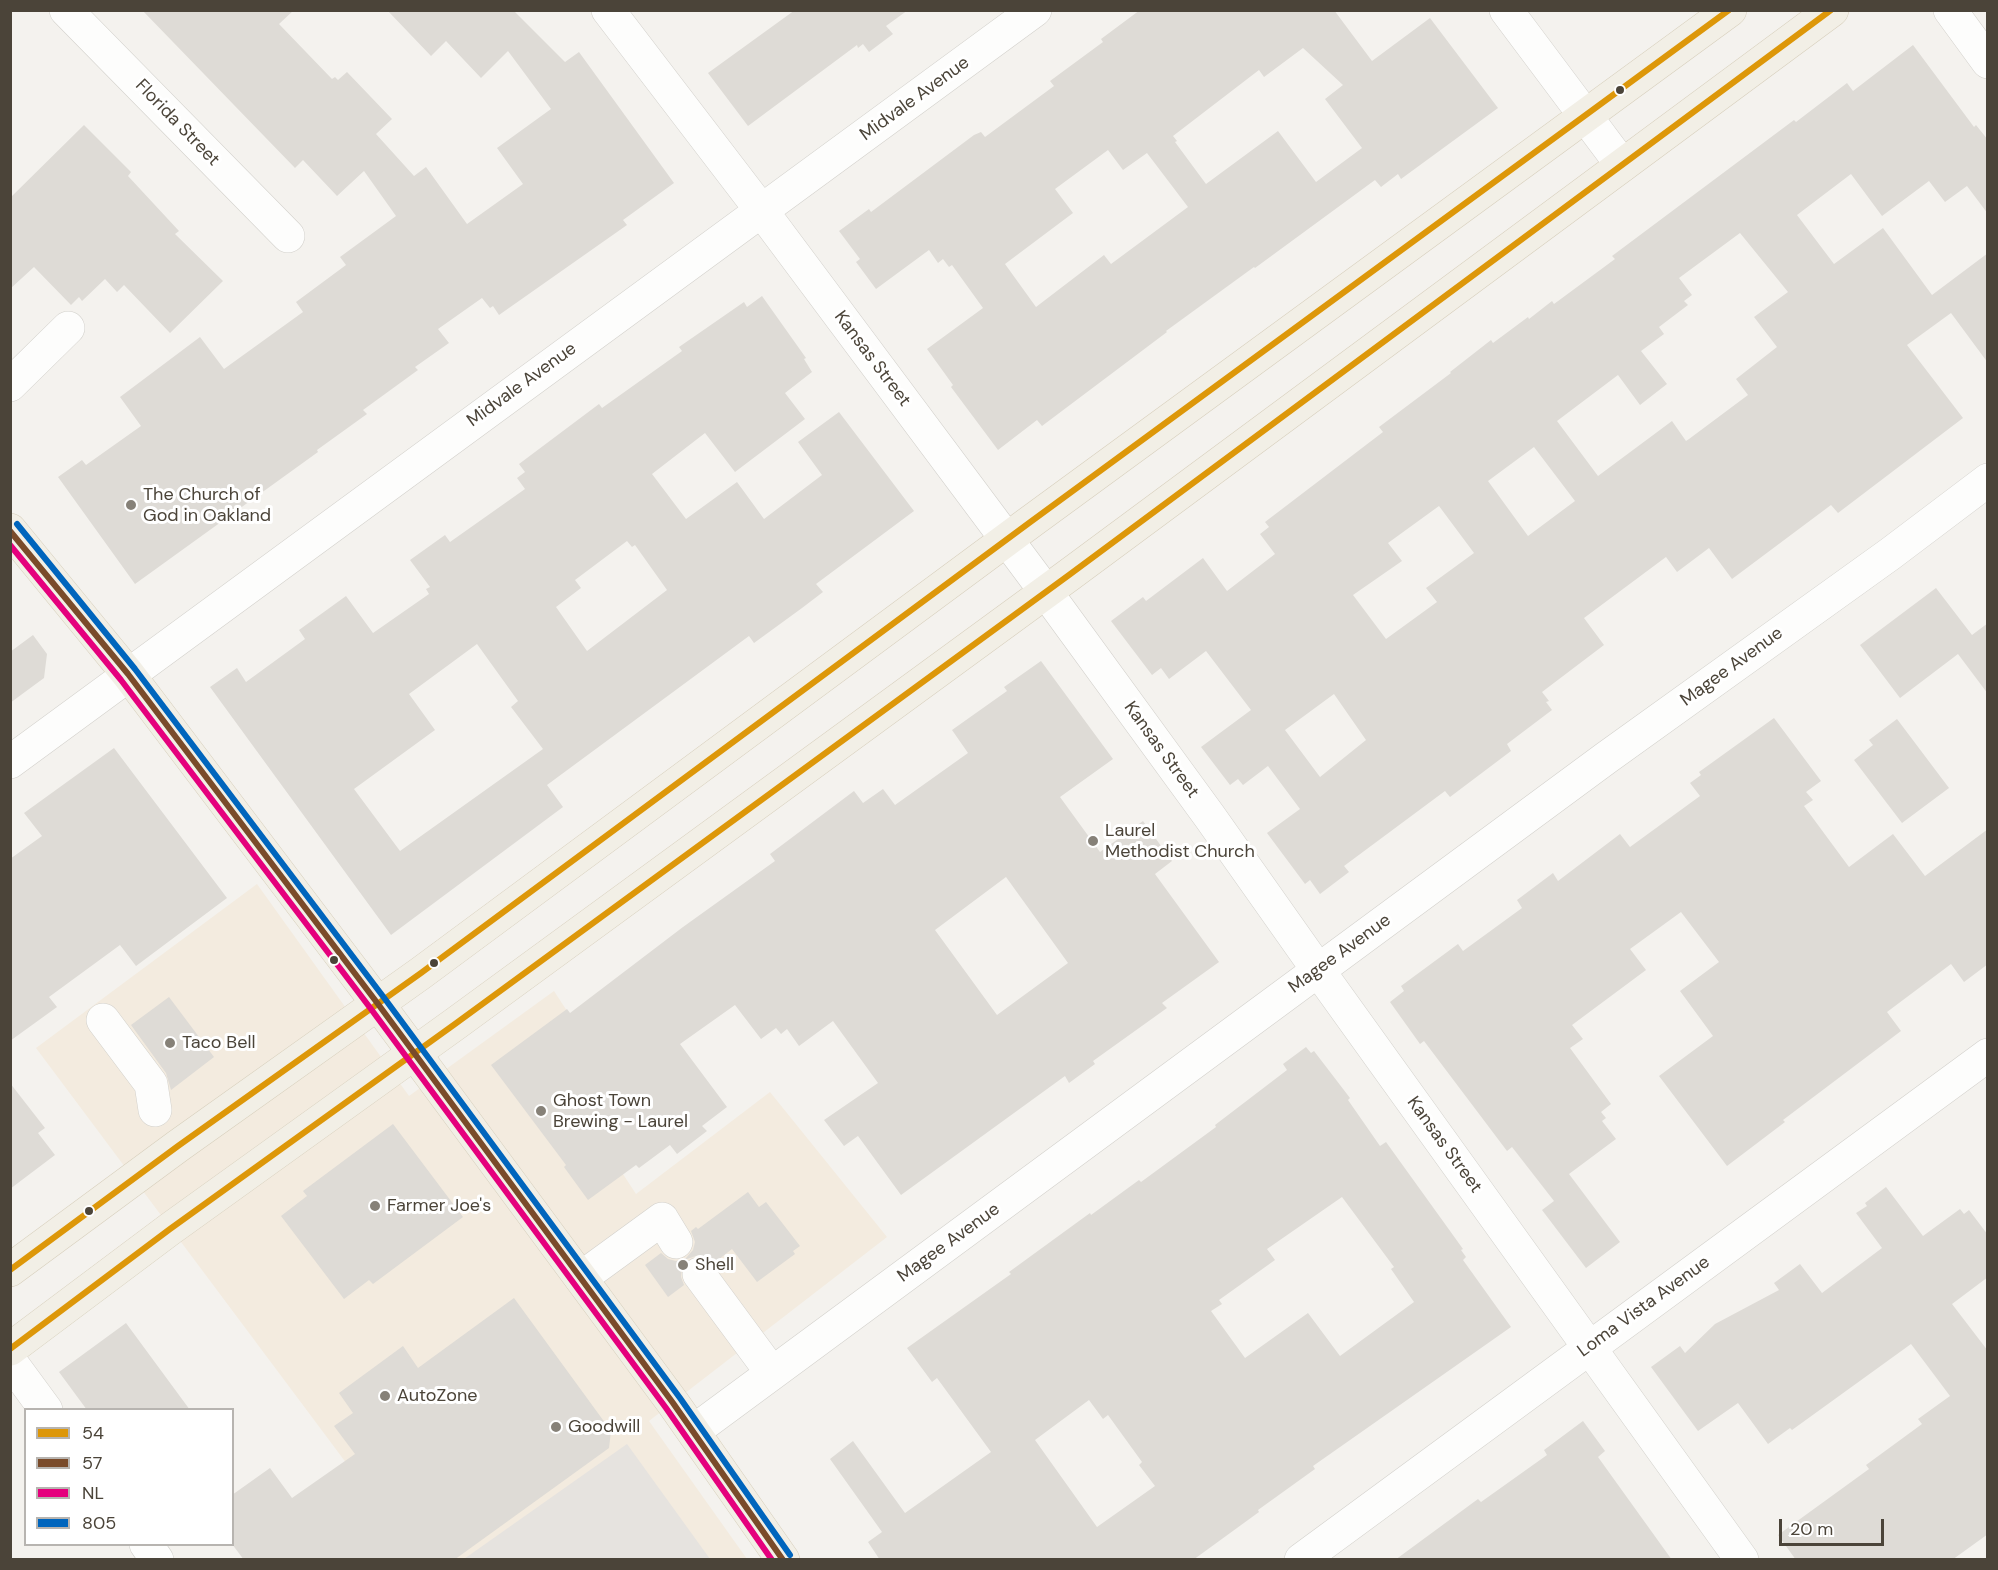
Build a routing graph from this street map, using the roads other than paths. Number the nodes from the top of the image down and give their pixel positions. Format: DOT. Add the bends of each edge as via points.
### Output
graph roads {
  1 [pos="66,10"];
  2 [pos="608,10"];
  3 [pos="1035,10"];
  4 [pos="1506,10"];
  5 [pos="1730,10"];
  6 [pos="1832,10"];
  7 [pos="1950,10"];
  8 [pos="1988,62"];
  9 [pos="1586,116"];
  10 [pos="1622,165"];
  11 [pos="761,210"];
  12 [pos="288,236"];
  13 [pos="68,328"];
  14 [pos="10,385"];
  15 [pos="1988,480"];
  16 [pos="10,530"];
  17 [pos="1007,540"];
  18 [pos="1046,592"];
  19 [pos="128,674"];
  20 [pos="10,762"];
  21 [pos="1318,970"];
  22 [pos="378,1004"];
  23 [pos="103,1020"];
  24 [pos="414,1053"];
  25 [pos="1988,1055"];
  26 [pos="155,1110"];
  27 [pos="676,1242"];
  28 [pos="10,1270"];
  29 [pos="699,1274"];
  30 [pos="581,1278"];
  31 [pos="1590,1346"];
  32 [pos="10,1349"];
  33 [pos="10,1361"];
  34 [pos="772,1372"];
  35 [pos="45,1408"];
  36 [pos="694,1431"];
  37 [pos="147,1546"];
  38 [pos="157,1560"];
  39 [pos="783,1560"];
  40 [pos="1301,1560"];
  41 [pos="1742,1560"];
  1 -- 12 [label="street, Florida Street"];
  2 -- 11 [label="street, Kansas Street"];
  3 -- 11 [label="street, Midvale Avenue"];
  4 -- 9 [label="street"];
  5 -- 9 [label="main road"];
  6 -- 10 [label="main road"];
  7 -- 8 [label="street"];
  9 -- 10 [label="street"];
  9 -- 17 [label="main road"];
  10 -- 18 [label="main road"];
  11 -- 17 [label="street, Kansas Street"];
  11 -- 19 [label="street, Midvale Avenue"];
  13 -- 14 [label="street"];
  15 -- 21 [label="street, Magee Avenue"];
  16 -- 19 [label="main road"];
  17 -- 18 [label="street, Kansas Street"];
  17 -- 22 [label="main road"];
  18 -- 21 [label="street, Kansas Street"];
  18 -- 24 [label="main road"];
  19 -- 20 [label="street, Midvale Avenue"];
  19 -- 22 [label="main road"];
  21 -- 31 [label="street, Kansas Street"];
  21 -- 34 [label="street, Magee Avenue"];
  22 -- 24 [label="main road"];
  22 -- 28 [label="main road"];
  23 -- 26 [label="street" via="150,1084"];
  24 -- 30 [label="main road"];
  24 -- 32 [label="main road"];
  25 -- 31 [label="street, Loma Vista Avenue"];
  27 -- 30 [label="street" via="662,1219"];
  29 -- 34 [label="street"];
  30 -- 36 [label="main road"];
  31 -- 40 [label="street, Loma Vista Avenue"];
  31 -- 41 [label="street, Kansas Street"];
  33 -- 35 [label="street"];
  34 -- 36 [label="street, Magee Avenue"];
  36 -- 39 [label="main road"];
  37 -- 38 [label="street"];
}
